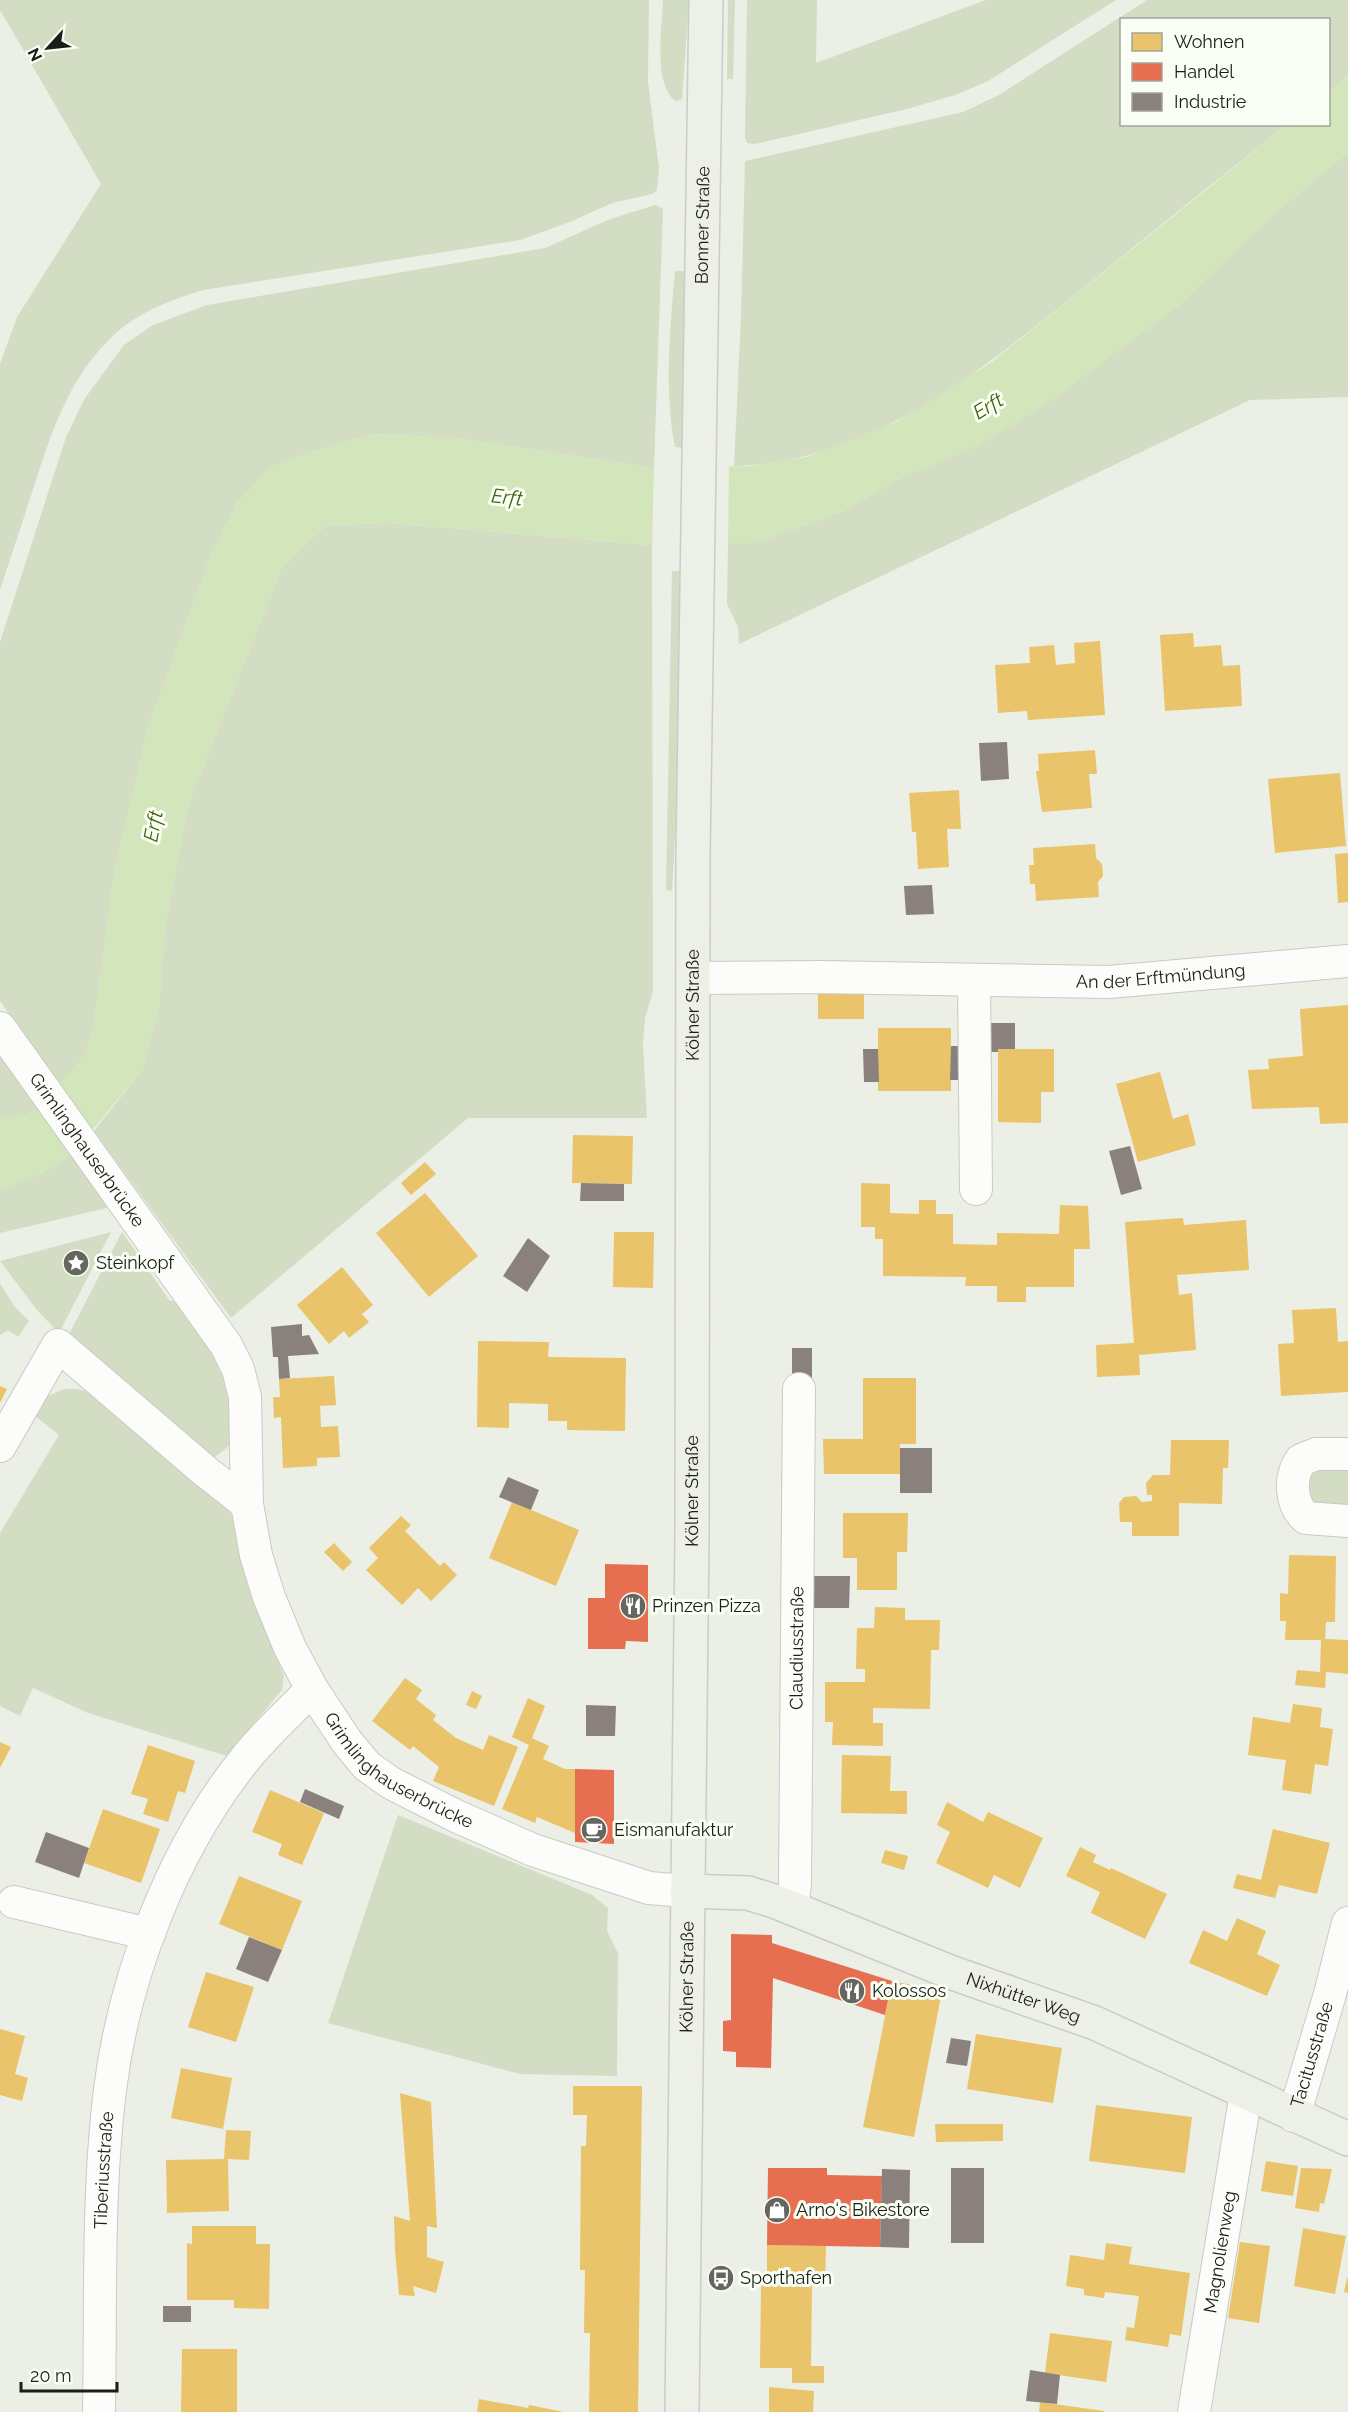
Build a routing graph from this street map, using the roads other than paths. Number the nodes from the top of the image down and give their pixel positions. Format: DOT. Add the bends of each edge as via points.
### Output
graph roads {
  1 [pos="706,0"];
  2 [pos="697,569"];
  3 [pos="1348,961"];
  4 [pos="693,978"];
  5 [pos="974,980"];
  6 [pos="3,1032"];
  7 [pos="976,1189"];
  8 [pos="800,1389"];
  9 [pos="0,1446"];
  10 [pos="1348,1454"];
  11 [pos="247,1504"];
  12 [pos="1348,1521"];
  13 [pos="312,1689"];
  14 [pos="687,1891"];
  15 [pos="14,1902"];
  16 [pos="792,1908"];
  17 [pos="1348,1923"];
  18 [pos="149,1934"];
  19 [pos="1246,2093"];
  20 [pos="1294,2116"];
  21 [pos="1348,2139"];
  22 [pos="99,2412"];
  23 [pos="682,2412"];
  24 [pos="1194,2412"];
  1 -- 2 [label="main road, Bonner Straße"];
  2 -- 4 [label="main road, Kölner Straße"];
  3 -- 5 [label="street, An der Erftmündung" via="1109,982"];
  4 -- 5 [label="street, An der Erftmündung"];
  4 -- 14 [label="main road, Kölner Straße"];
  5 -- 7 [label="street"];
  6 -- 11 [label="street, Grimlinghauserbrücke" via="226,1345 245,1397"];
  8 -- 16 [label="street, Claudiusstraße"];
  9 -- 11 [label="street" via="58,1345"];
  10 -- 12 [label="street" via="1316,1454 1301,1460 1294,1472 1296,1507 1306,1518"];
  11 -- 13 [label="street, Grimlinghauserbrücke" via="269,1597"];
  13 -- 14 [label="street, Grimlinghauserbrücke" via="367,1766 391,1783 533,1850 649,1888"];
  13 -- 18 [label="street, Tiberiusstraße" via="246,1757 207,1813 172,1877"];
  14 -- 16 [label="main road, Nixhütter Weg" via="747,1893"];
  14 -- 23 [label="main road, Kölner Straße"];
  15 -- 18 [label="street"];
  16 -- 19 [label="main road, Nixhütter Weg" via="950,1972 1095,2023"];
  17 -- 20 [label="street, Tacitusstraße"];
  18 -- 22 [label="street, Tiberiusstraße" via="126,2007 110,2089 104,2168"];
  19 -- 20 [label="main road, Nixhütter Weg"];
  19 -- 24 [label="street, Magnolienweg"];
  20 -- 21 [label="main road, Nixhütter Weg"];
}
